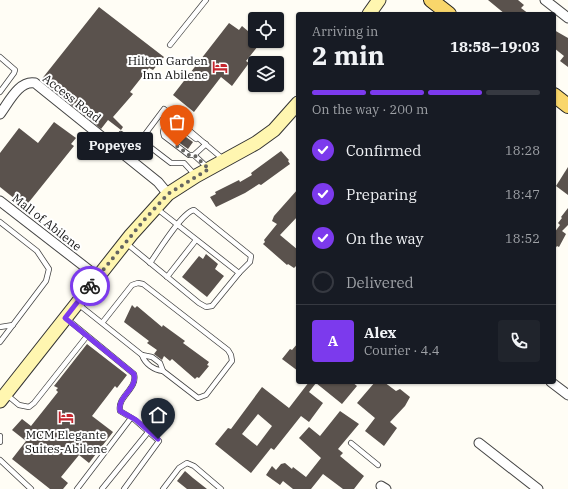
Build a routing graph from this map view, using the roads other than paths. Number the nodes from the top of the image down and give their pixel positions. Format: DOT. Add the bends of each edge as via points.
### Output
graph roads {
  1 [pos="206,0"];
  2 [pos="380,0"];
  3 [pos="431,0"];
  4 [pos="545,0"];
  5 [pos="370,12"];
  6 [pos="446,12"];
  7 [pos="567,14"];
  8 [pos="170,45"];
  9 [pos="2,58"];
  10 [pos="0,65"];
  11 [pos="0,92"];
  12 [pos="556,97"];
  13 [pos="296,106"];
  14 [pos="568,106"];
  15 [pos="0,114"];
  16 [pos="121,134"];
  17 [pos="141,140"];
  18 [pos="206,144"];
  19 [pos="194,155"];
  20 [pos="226,161"];
  21 [pos="209,169"];
  22 [pos="196,176"];
  23 [pos="168,194"];
  24 [pos="0,201"];
  25 [pos="155,207"];
  26 [pos="0,222"];
  27 [pos="178,225"];
  28 [pos="196,240"];
  29 [pos="125,242"];
  30 [pos="150,263"];
  31 [pos="239,273"];
  32 [pos="98,277"];
  33 [pos="167,277"];
  34 [pos="77,303"];
  35 [pos="65,318"];
  36 [pos="102,323"];
  37 [pos="13,325"];
  38 [pos="0,327"];
  39 [pos="87,336"];
  40 [pos="0,342"];
  41 [pos="142,355"];
  42 [pos="163,371"];
  43 [pos="554,384"];
  44 [pos="568,395"];
  45 [pos="3,398"];
  46 [pos="131,418"];
  47 [pos="149,431"];
  48 [pos="0,436"];
  49 [pos="0,442"];
  50 [pos="351,443"];
  51 [pos="479,443"];
  52 [pos="0,460"];
  53 [pos="378,465"];
  54 [pos="31,489"];
  55 [pos="77,489"];
  56 [pos="102,489"];
  57 [pos="124,489"];
  58 [pos="163,489"];
  59 [pos="221,489"];
  60 [pos="538,489"];
  1 -- 8 [label="lane"];
  2 -- 5 [label="street"];
  3 -- 6 [label="main road"];
  4 -- 7 [label="street"];
  9 -- 10 [label="lane"];
  9 -- 11 [label="lane" via="13,67 14,73"];
  12 -- 14 [label="main road"];
  13 -- 20 [label="street" via="274,130"];
  15 -- 23 [label="street, Access Road" via="23,84 35,83 158,182"];
  16 -- 17 [label="lane" via="137,145"];
  17 -- 18 [label="lane" via="164,110"];
  17 -- 22 [label="lane" via="172,163 184,164"];
  18 -- 19 [label="lane"];
  18 -- 19 [label="lane" via="199,142 178,125 171,123 164,128 164,136 189,155"];
  18 -- 20 [label="lane"];
  19 -- 21 [label="lane"];
  20 -- 21 [label="street"];
  21 -- 22 [label="street"];
  22 -- 23 [label="street"];
  23 -- 25 [label="street"];
  24 -- 32 [label="street, Mall of Abilene"];
  25 -- 27 [label="lane"];
  25 -- 29 [label="street"];
  26 -- 37 [label="lane" via="37,251 49,268 46,282"];
  27 -- 28 [label="lane"];
  27 -- 30 [label="lane"];
  27 -- 31 [label="lane" via="188,212 196,211 251,256 250,262"];
  28 -- 31 [label="lane"];
  28 -- 33 [label="lane"];
  29 -- 30 [label="lane"];
  29 -- 32 [label="street"];
  30 -- 33 [label="lane"];
  31 -- 33 [label="lane" via="210,307 199,303"];
  32 -- 34 [label="street"];
  34 -- 35 [label="street"];
  34 -- 36 [label="lane"];
  35 -- 39 [label="lane"];
  35 -- 45 [label="street"];
  36 -- 41 [label="lane"];
  36 -- 42 [label="lane" via="132,285 143,284 228,350 232,358 231,364 201,398 196,397"];
  37 -- 38 [label="lane"];
  37 -- 40 [label="lane"];
  39 -- 45 [label="lane" via="28,407"];
  39 -- 46 [label="lane" via="134,374 134,383 119,406 120,411"];
  41 -- 42 [label="lane" via="156,370"];
  41 -- 42 [label="lane" via="150,356 160,363"];
  43 -- 44 [label="street"];
  46 -- 47 [label="lane"];
  46 -- 55 [label="lane"];
  47 -- 56 [label="lane"];
  47 -- 57 [label="lane" via="159,443"];
  48 -- 49 [label="lane"];
  50 -- 53 [label="lane"];
  51 -- 60 [label="street"];
  52 -- 54 [label="lane"];
  58 -- 59 [label="lane" via="179,468 187,463"];
}
